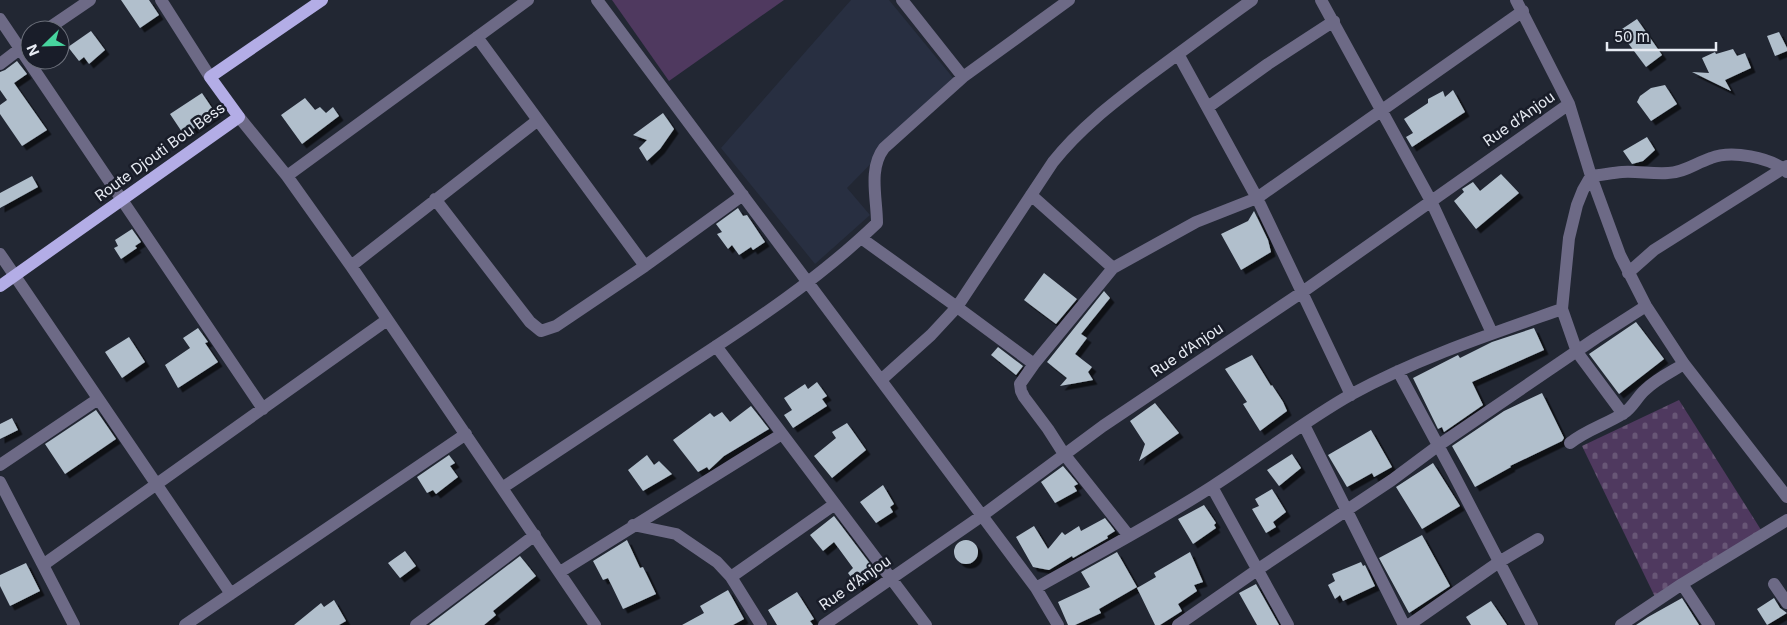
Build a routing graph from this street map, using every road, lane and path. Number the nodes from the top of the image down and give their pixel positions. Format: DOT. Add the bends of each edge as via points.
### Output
graph roads {
  1 [pos="90,0"];
  2 [pos="161,0"];
  3 [pos="528,0"];
  4 [pos="597,0"];
  5 [pos="902,0"];
  6 [pos="1252,0"];
  7 [pos="1321,0"];
  8 [pos="314,2"];
  9 [pos="1063,2"];
  10 [pos="1520,6"];
  11 [pos="0,19"];
  12 [pos="61,20"];
  13 [pos="1334,21"];
  14 [pos="477,37"];
  15 [pos="20,39"];
  16 [pos="20,48"];
  17 [pos="1178,54"];
  18 [pos="0,64"];
  19 [pos="41,70"];
  20 [pos="210,77"];
  21 [pos="963,77"];
  22 [pos="1569,104"];
  23 [pos="1208,106"];
  24 [pos="1382,109"];
  25 [pos="239,117"];
  26 [pos="538,120"];
  27 [pos="1786,168"];
  28 [pos="287,176"];
  29 [pos="1591,176"];
  30 [pos="743,195"];
  31 [pos="1031,195"];
  32 [pos="1257,198"];
  33 [pos="435,199"];
  34 [pos="123,201"];
  35 [pos="1431,201"];
  36 [pos="861,238"];
  37 [pos="0,254"];
  38 [pos="351,266"];
  39 [pos="645,266"];
  40 [pos="1113,268"];
  41 [pos="1628,273"];
  42 [pos="15,276"];
  43 [pos="809,282"];
  44 [pos="0,286"];
  45 [pos="1301,292"];
  46 [pos="957,306"];
  47 [pos="1646,306"];
  48 [pos="1562,309"];
  49 [pos="387,320"];
  50 [pos="1492,333"];
  51 [pos="716,346"];
  52 [pos="1577,352"];
  53 [pos="1034,364"];
  54 [pos="1684,364"];
  55 [pos="1398,371"];
  56 [pos="882,380"];
  57 [pos="1351,395"];
  58 [pos="98,399"];
  59 [pos="263,409"];
  60 [pos="1623,414"];
  61 [pos="1304,425"];
  62 [pos="466,434"];
  63 [pos="782,434"];
  64 [pos="1570,443"];
  65 [pos="1439,445"];
  66 [pos="1064,454"];
  67 [pos="0,465"];
  68 [pos="0,482"];
  69 [pos="157,485"];
  70 [pos="1212,487"];
  71 [pos="502,488"];
  72 [pos="1787,497"];
  73 [pos="835,504"];
  74 [pos="1347,510"];
  75 [pos="983,515"];
  76 [pos="1787,520"];
  77 [pos="633,525"];
  78 [pos="535,535"];
  79 [pos="1129,536"];
  80 [pos="1538,538"];
  81 [pos="1499,562"];
  82 [pos="43,565"];
  83 [pos="1256,570"];
  84 [pos="560,572"];
  85 [pos="731,577"];
  86 [pos="891,578"];
  87 [pos="1682,584"];
  88 [pos="1774,584"];
  89 [pos="1036,588"];
  90 [pos="231,594"];
  91 [pos="1787,603"];
  92 [pos="74,625"];
  93 [pos="185,625"];
  94 [pos="416,625"];
  95 [pos="595,625"];
  96 [pos="761,625"];
  97 [pos="824,625"];
  98 [pos="926,625"];
  99 [pos="1058,625"];
  100 [pos="1178,625"];
  101 [pos="1288,625"];
  102 [pos="1404,625"];
  103 [pos="1409,625"];
  104 [pos="1532,625"];
  105 [pos="1621,625"];
  106 [pos="1709,625"];
  1 -- 12 [label="street"];
  2 -- 20 [label="street"];
  3 -- 14 [label="street"];
  4 -- 30 [label="street"];
  5 -- 21 [label="street"];
  6 -- 17 [label="street"];
  7 -- 13 [label="street"];
  8 -- 20 [label="main road"];
  9 -- 21 [label="street"];
  10 -- 22 [label="street"];
  10 -- 24 [label="street"];
  11 -- 15 [label="street"];
  13 -- 23 [label="street"];
  13 -- 24 [label="street"];
  14 -- 26 [label="street"];
  14 -- 28 [label="street"];
  16 -- 18 [label="street"];
  17 -- 23 [label="street"];
  17 -- 31 [label="street" via="1094,118 1064,147"];
  19 -- 34 [label="street"];
  20 -- 25 [label="main road, Route Djouti Bou Bess"];
  21 -- 36 [label="street" via="878,155 874,184 877,223"];
  22 -- 29 [label="street"];
  22 -- 35 [label="street, Rue d’Anjou"];
  23 -- 32 [label="street"];
  24 -- 32 [label="street"];
  24 -- 35 [label="street"];
  25 -- 28 [label="street"];
  25 -- 34 [label="main road, Route Djouti Bou Bess"];
  26 -- 33 [label="street"];
  26 -- 39 [label="street"];
  27 -- 29 [label="street" via="1731,154 1713,157 1680,172 1622,172"];
  27 -- 41 [label="street" via="1654,250"];
  28 -- 38 [label="street"];
  29 -- 41 [label="street"];
  29 -- 48 [label="street" via="1577,205 1569,238"];
  30 -- 39 [label="street"];
  30 -- 43 [label="street"];
  31 -- 40 [label="street"];
  31 -- 46 [label="street"];
  32 -- 40 [label="street" via="1196,222"];
  32 -- 45 [label="street"];
  33 -- 38 [label="street"];
  33 -- 39 [label="street" via="530,322 541,331 556,326"];
  34 -- 42 [label="main road, Route Djouti Bou Bess"];
  34 -- 59 [label="street"];
  35 -- 45 [label="street, Rue d’Anjou"];
  35 -- 50 [label="street"];
  36 -- 43 [label="street"];
  36 -- 46 [label="street"];
  37 -- 42 [label="street"];
  38 -- 49 [label="street"];
  40 -- 53 [label="street"];
  41 -- 47 [label="street"];
  42 -- 44 [label="main road, Route Djouti Bou Bess"];
  42 -- 58 [label="street"];
  43 -- 51 [label="street"];
  43 -- 56 [label="street"];
  45 -- 57 [label="street"];
  45 -- 66 [label="street, Rue d’Anjou"];
  46 -- 53 [label="street"];
  46 -- 56 [label="street"];
  47 -- 52 [label="street"];
  47 -- 54 [label="street"];
  48 -- 50 [label="street"];
  48 -- 52 [label="street"];
  49 -- 59 [label="street"];
  49 -- 62 [label="street"];
  50 -- 55 [label="street"];
  51 -- 63 [label="street"];
  51 -- 71 [label="street"];
  52 -- 60 [label="street"];
  52 -- 65 [label="street"];
  53 -- 66 [label="street" via="1020,384 1021,391"];
  54 -- 60 [label="street" via="1645,390"];
  54 -- 72 [label="street"];
  55 -- 57 [label="street"];
  55 -- 65 [label="street"];
  56 -- 75 [label="street"];
  57 -- 61 [label="street"];
  58 -- 67 [label="street"];
  58 -- 69 [label="street"];
  59 -- 69 [label="street"];
  60 -- 64 [label="street"];
  61 -- 70 [label="street"];
  61 -- 74 [label="street"];
  62 -- 71 [label="street"];
  62 -- 90 [label="street"];
  63 -- 73 [label="street"];
  63 -- 77 [label="street"];
  65 -- 74 [label="street"];
  65 -- 81 [label="street"];
  66 -- 75 [label="street, Rue d’Anjou"];
  66 -- 79 [label="street"];
  68 -- 82 [label="street"];
  69 -- 82 [label="street"];
  69 -- 90 [label="street"];
  70 -- 79 [label="street"];
  70 -- 83 [label="street"];
  71 -- 78 [label="street"];
  73 -- 85 [label="street"];
  73 -- 86 [label="street"];
  74 -- 83 [label="street"];
  74 -- 102 [label="street"];
  75 -- 86 [label="street, Rue d’Anjou"];
  75 -- 89 [label="street"];
  76 -- 87 [label="street"];
  77 -- 84 [label="street"];
  77 -- 85 [label="street" via="676,534 717,562"];
  78 -- 84 [label="street"];
  78 -- 94 [label="street"];
  79 -- 89 [label="street"];
  80 -- 81 [label="street"];
  81 -- 103 [label="street"];
  81 -- 104 [label="street"];
  82 -- 92 [label="street"];
  83 -- 100 [label="street"];
  83 -- 101 [label="street"];
  84 -- 95 [label="street"];
  85 -- 96 [label="street"];
  86 -- 97 [label="street, Rue d’Anjou"];
  86 -- 98 [label="street"];
  87 -- 105 [label="street"];
  87 -- 106 [label="street"];
  88 -- 91 [label="street"];
  89 -- 99 [label="street"];
  90 -- 93 [label="street"];
}
